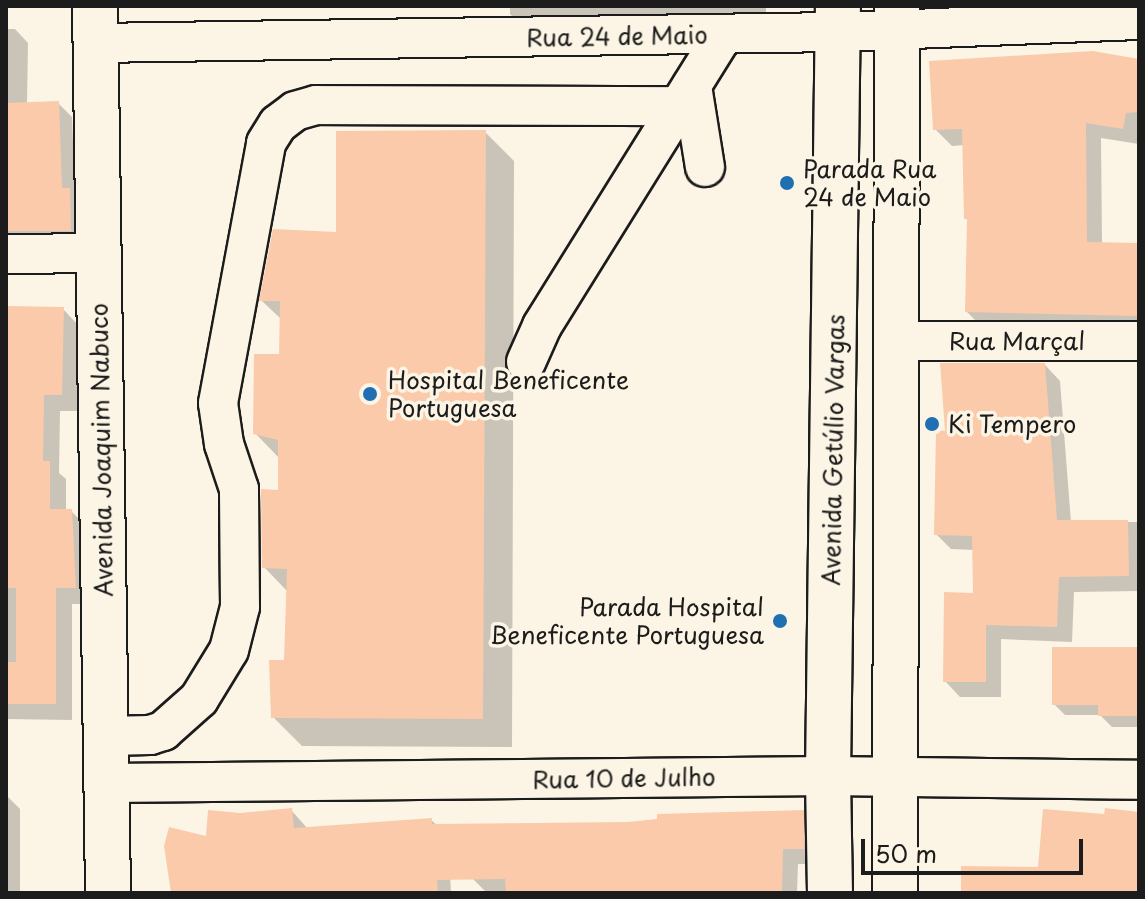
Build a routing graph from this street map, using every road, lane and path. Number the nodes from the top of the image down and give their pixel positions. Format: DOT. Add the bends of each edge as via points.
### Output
graph roads {
  1 [pos="897,18"];
  2 [pos="838,19"];
  3 [pos="1139,20"];
  4 [pos="95,24"];
  5 [pos="724,34"];
  6 [pos="686,96"];
  7 [pos="705,167"];
  8 [pos="97,253"];
  9 [pos="6,254"];
  10 [pos="895,341"];
  11 [pos="1139,341"];
  12 [pos="526,362"];
  13 [pos="107,736"];
  14 [pos="828,776"];
  15 [pos="893,778"];
  16 [pos="1139,780"];
  17 [pos="108,783"];
  18 [pos="108,893"];
  19 [pos="830,893"];
  20 [pos="895,893"];
  1 -- 2 [label="street, Rua 24 de Maio"];
  1 -- 3 [label="street, Rua 24 de Maio"];
  1 -- 10 [label="main road"];
  2 -- 5 [label="street, Rua 24 de Maio"];
  2 -- 14 [label="main road, Avenida Getúlio Vargas"];
  4 -- 5 [label="street, Rua 24 de Maio"];
  4 -- 8 [label="main road, Avenida Joaquim Nabuco"];
  5 -- 6 [label="street"];
  6 -- 7 [label="street"];
  6 -- 12 [label="street" via="542,326"];
  6 -- 13 [label="street" via="316,105 295,111 278,124 266,143 218,403 239,489 240,607 229,650 199,699 163,731"];
  8 -- 9 [label="street"];
  8 -- 13 [label="main road, Avenida Joaquim Nabuco"];
  10 -- 11 [label="street, Rua Marçal"];
  10 -- 15 [label="main road"];
  13 -- 17 [label="main road, Avenida Joaquim Nabuco"];
  14 -- 15 [label="street, Rua 10 de Julho"];
  14 -- 17 [label="street, Rua 10 de Julho"];
  14 -- 19 [label="main road, Avenida Getúlio Vargas"];
  15 -- 16 [label="street, Rua 10 de Julho"];
  15 -- 20 [label="main road"];
  17 -- 18 [label="main road, Avenida Joaquim Nabuco"];
}
